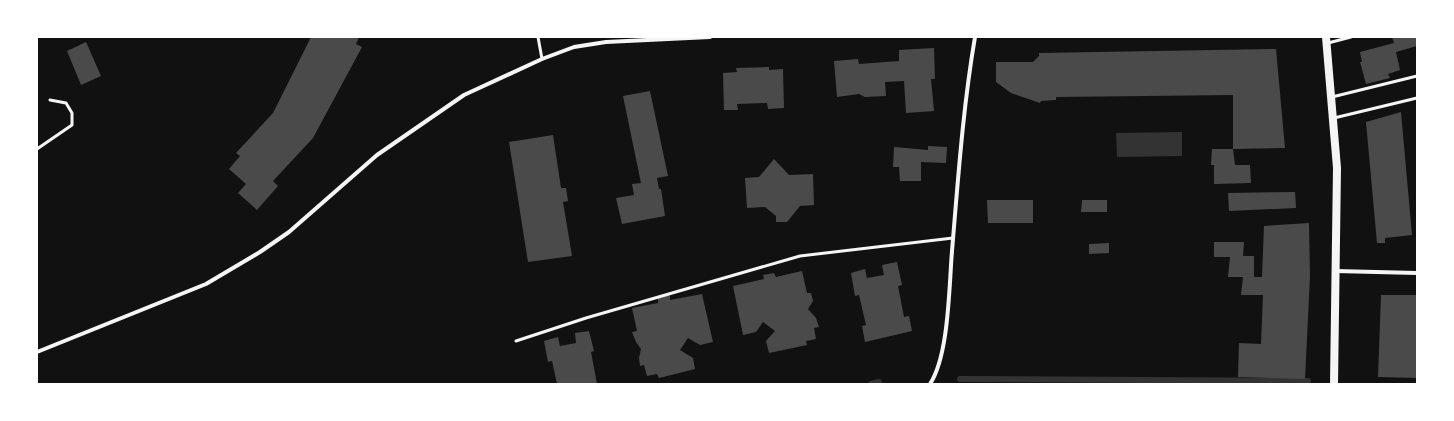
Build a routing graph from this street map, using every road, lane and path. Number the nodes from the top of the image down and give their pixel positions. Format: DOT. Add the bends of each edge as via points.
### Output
graph roads {
  1 [pos="538,37"];
  2 [pos="710,37"];
  3 [pos="975,37"];
  4 [pos="1351,37"];
  5 [pos="1327,40"];
  6 [pos="542,59"];
  7 [pos="1417,76"];
  8 [pos="1332,97"];
  9 [pos="1417,98"];
  10 [pos="50,100"];
  11 [pos="1334,118"];
  12 [pos="37,149"];
  13 [pos="953,238"];
  14 [pos="1335,271"];
  15 [pos="1417,273"];
  16 [pos="516,341"];
  17 [pos="37,352"];
  18 [pos="1334,383"];
  19 [pos="930,384"];
  1 -- 6 [label="lane"];
  2 -- 6 [label="street" via="598,43 574,47"];
  3 -- 13 [label="street"];
  4 -- 5 [label="lane"];
  5 -- 8 [label="main road"];
  6 -- 17 [label="street" via="464,94 377,154 289,232 206,284"];
  7 -- 8 [label="lane"];
  8 -- 11 [label="main road"];
  9 -- 11 [label="lane"];
  10 -- 12 [label="lane" via="66,103 72,113 72,125"];
  11 -- 14 [label="main road" via="1337,168"];
  13 -- 16 [label="lane" via="800,256"];
  13 -- 19 [label="street" via="944,342 937,374"];
  14 -- 15 [label="street"];
  14 -- 18 [label="main road"];
}
